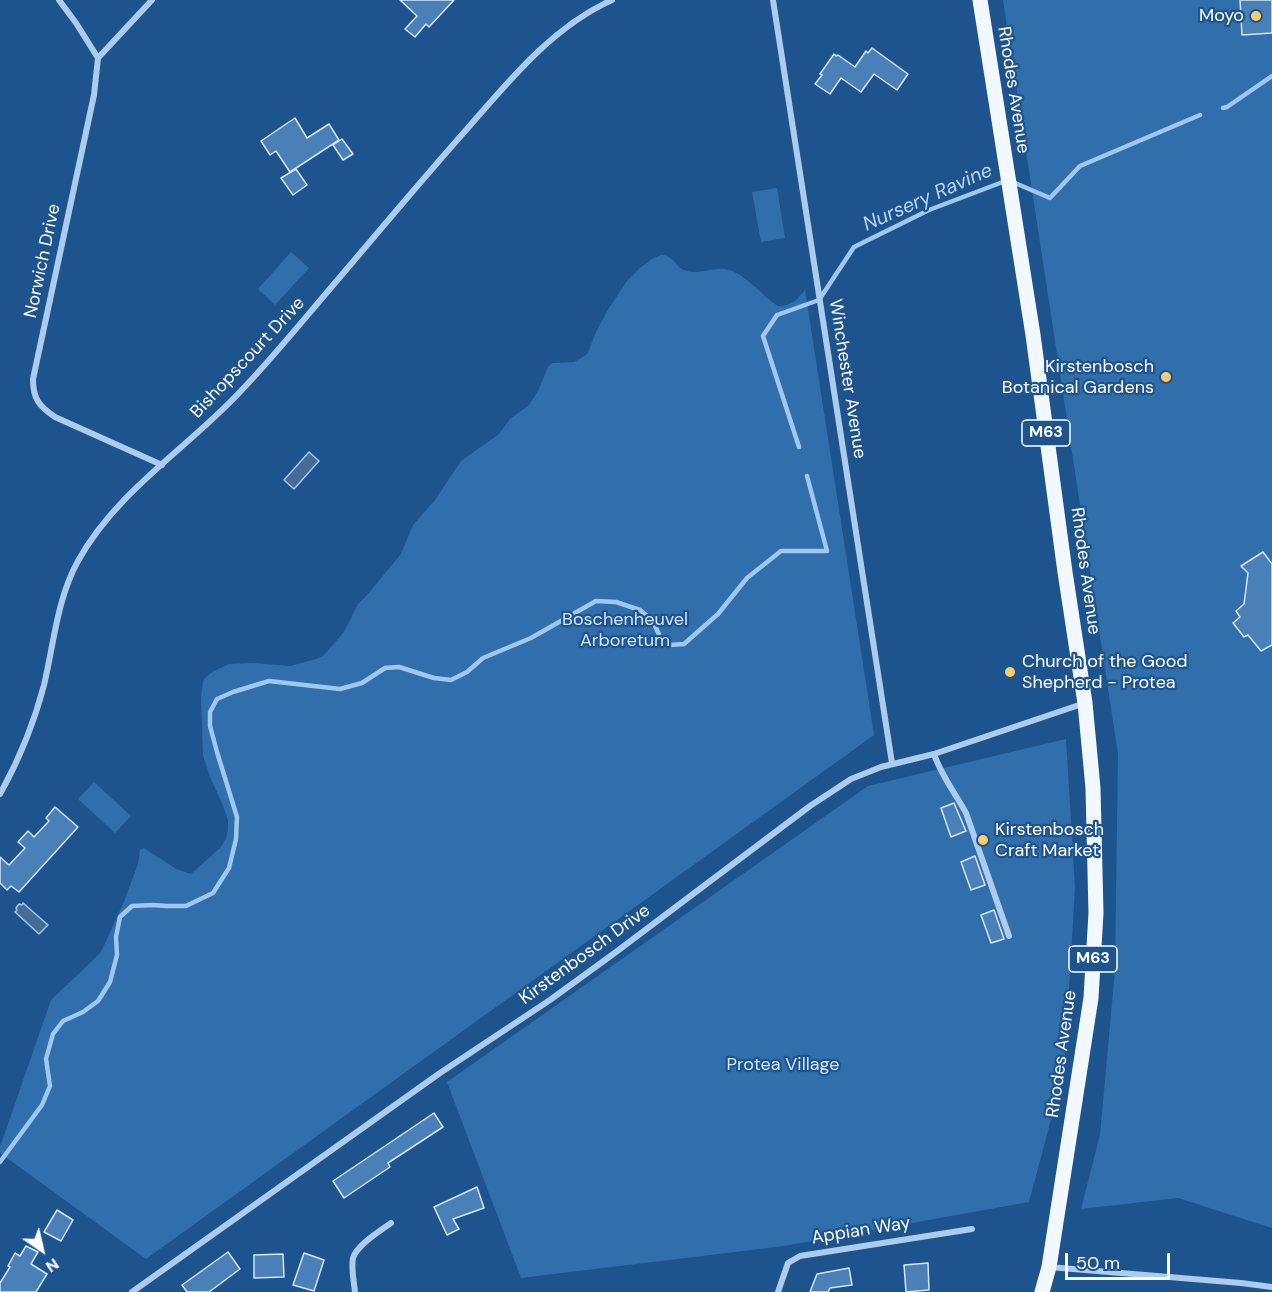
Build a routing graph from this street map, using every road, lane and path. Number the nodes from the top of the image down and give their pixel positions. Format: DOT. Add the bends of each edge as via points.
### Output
graph roads {
  1 [pos="59,0"];
  2 [pos="152,0"];
  3 [pos="612,0"];
  4 [pos="773,0"];
  5 [pos="980,0"];
  6 [pos="98,58"];
  7 [pos="162,465"];
  8 [pos="1085,703"];
  9 [pos="934,754"];
  10 [pos="892,763"];
  11 [pos="0,794"];
  12 [pos="1009,936"];
  13 [pos="391,1223"];
  14 [pos="972,1229"];
  15 [pos="1049,1267"];
  16 [pos="1272,1287"];
  17 [pos="132,1292"];
  18 [pos="355,1292"];
  19 [pos="778,1292"];
  20 [pos="1041,1292"];
  1 -- 6 [label="street"];
  2 -- 6 [label="street"];
  3 -- 7 [label="street, Bishopscourt Drive" via="586,14 541,49 496,95 284,344 202,430"];
  4 -- 10 [label="street, Winchester Avenue"];
  5 -- 8 [label="main road, Rhodes Avenue / M63"];
  6 -- 7 [label="street, Norwich Drive" via="94,95 33,390 43,408 55,417"];
  7 -- 11 [label="street, Bishopscourt Drive" via="125,498 77,562 62,600 28,735"];
  8 -- 9 [label="street, Kirstenbosch Drive"];
  8 -- 15 [label="main road, Rhodes Avenue / M63" via="1093,788 1096,913 1091,998"];
  9 -- 10 [label="street, Kirstenbosch Drive"];
  9 -- 12 [label="street" via="966,813"];
  10 -- 17 [label="street, Kirstenbosch Drive" via="851,779 810,806 550,1000 440,1073"];
  13 -- 18 [label="street" via="356,1252"];
  14 -- 19 [label="street, Appian Way" via="800,1256 788,1263"];
  15 -- 16 [label="street"];
  15 -- 20 [label="main road, Rhodes Avenue / M63"];
}
